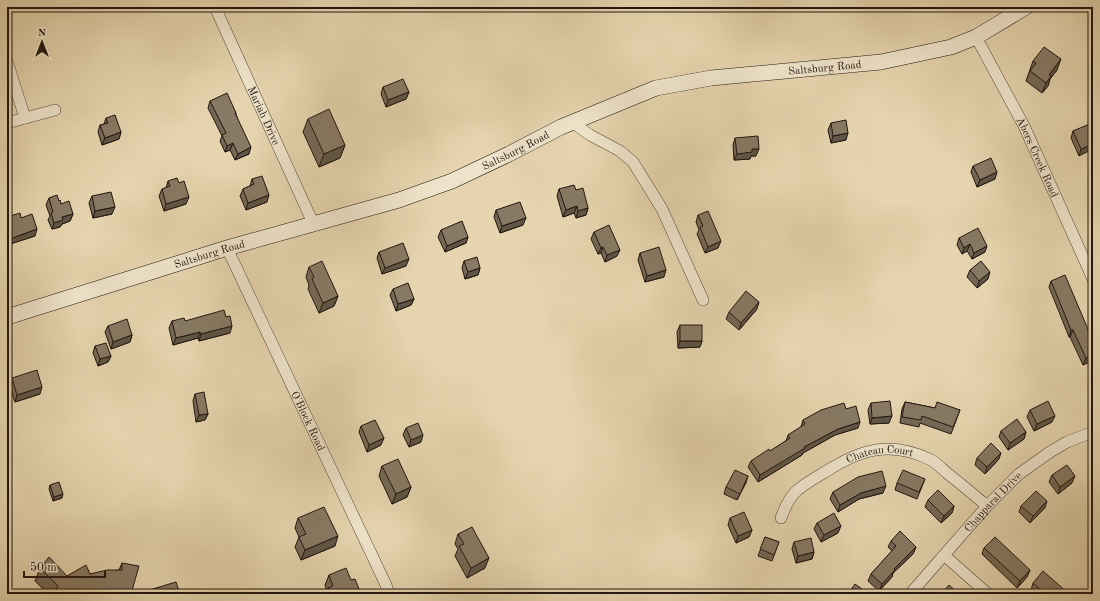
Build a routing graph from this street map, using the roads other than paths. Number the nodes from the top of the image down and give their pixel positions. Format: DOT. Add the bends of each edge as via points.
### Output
graph roads {
  1 [pos="215,7"];
  2 [pos="1026,7"];
  3 [pos="976,37"];
  4 [pos="7,61"];
  5 [pos="55,110"];
  6 [pos="25,118"];
  7 [pos="572,122"];
  8 [pos="7,123"];
  9 [pos="313,223"];
  10 [pos="227,248"];
  11 [pos="1093,279"];
  12 [pos="703,300"];
  13 [pos="7,317"];
  14 [pos="1093,432"];
  15 [pos="987,506"];
  16 [pos="780,518"];
  17 [pos="945,556"];
  18 [pos="389,594"];
  19 [pos="910,594"];
  20 [pos="988,594"];
  1 -- 9 [label="street, Mariah Drive"];
  2 -- 3 [label="main road, Saltsburg Road"];
  3 -- 7 [label="main road, Saltsburg Road" via="951,47 881,62 711,78 656,88"];
  3 -- 11 [label="street, Abers Creek Road" via="1024,126"];
  4 -- 6 [label="street"];
  5 -- 6 [label="street"];
  6 -- 8 [label="street"];
  7 -- 9 [label="main road, Saltsburg Road" via="452,181 399,200"];
  7 -- 12 [label="street" via="620,151 633,162 662,209"];
  9 -- 10 [label="main road, Saltsburg Road"];
  10 -- 13 [label="main road, Saltsburg Road"];
  10 -- 18 [label="street, O'Block Road"];
  14 -- 15 [label="street, Chapparal Drive" via="1067,442 1036,461"];
  15 -- 16 [label="street, Chateau Court" via="932,461 913,453 878,449 844,460 800,487 791,496"];
  15 -- 17 [label="street, Chapparal Drive"];
  17 -- 19 [label="street, Chapparal Drive"];
  17 -- 20 [label="street"];
}
